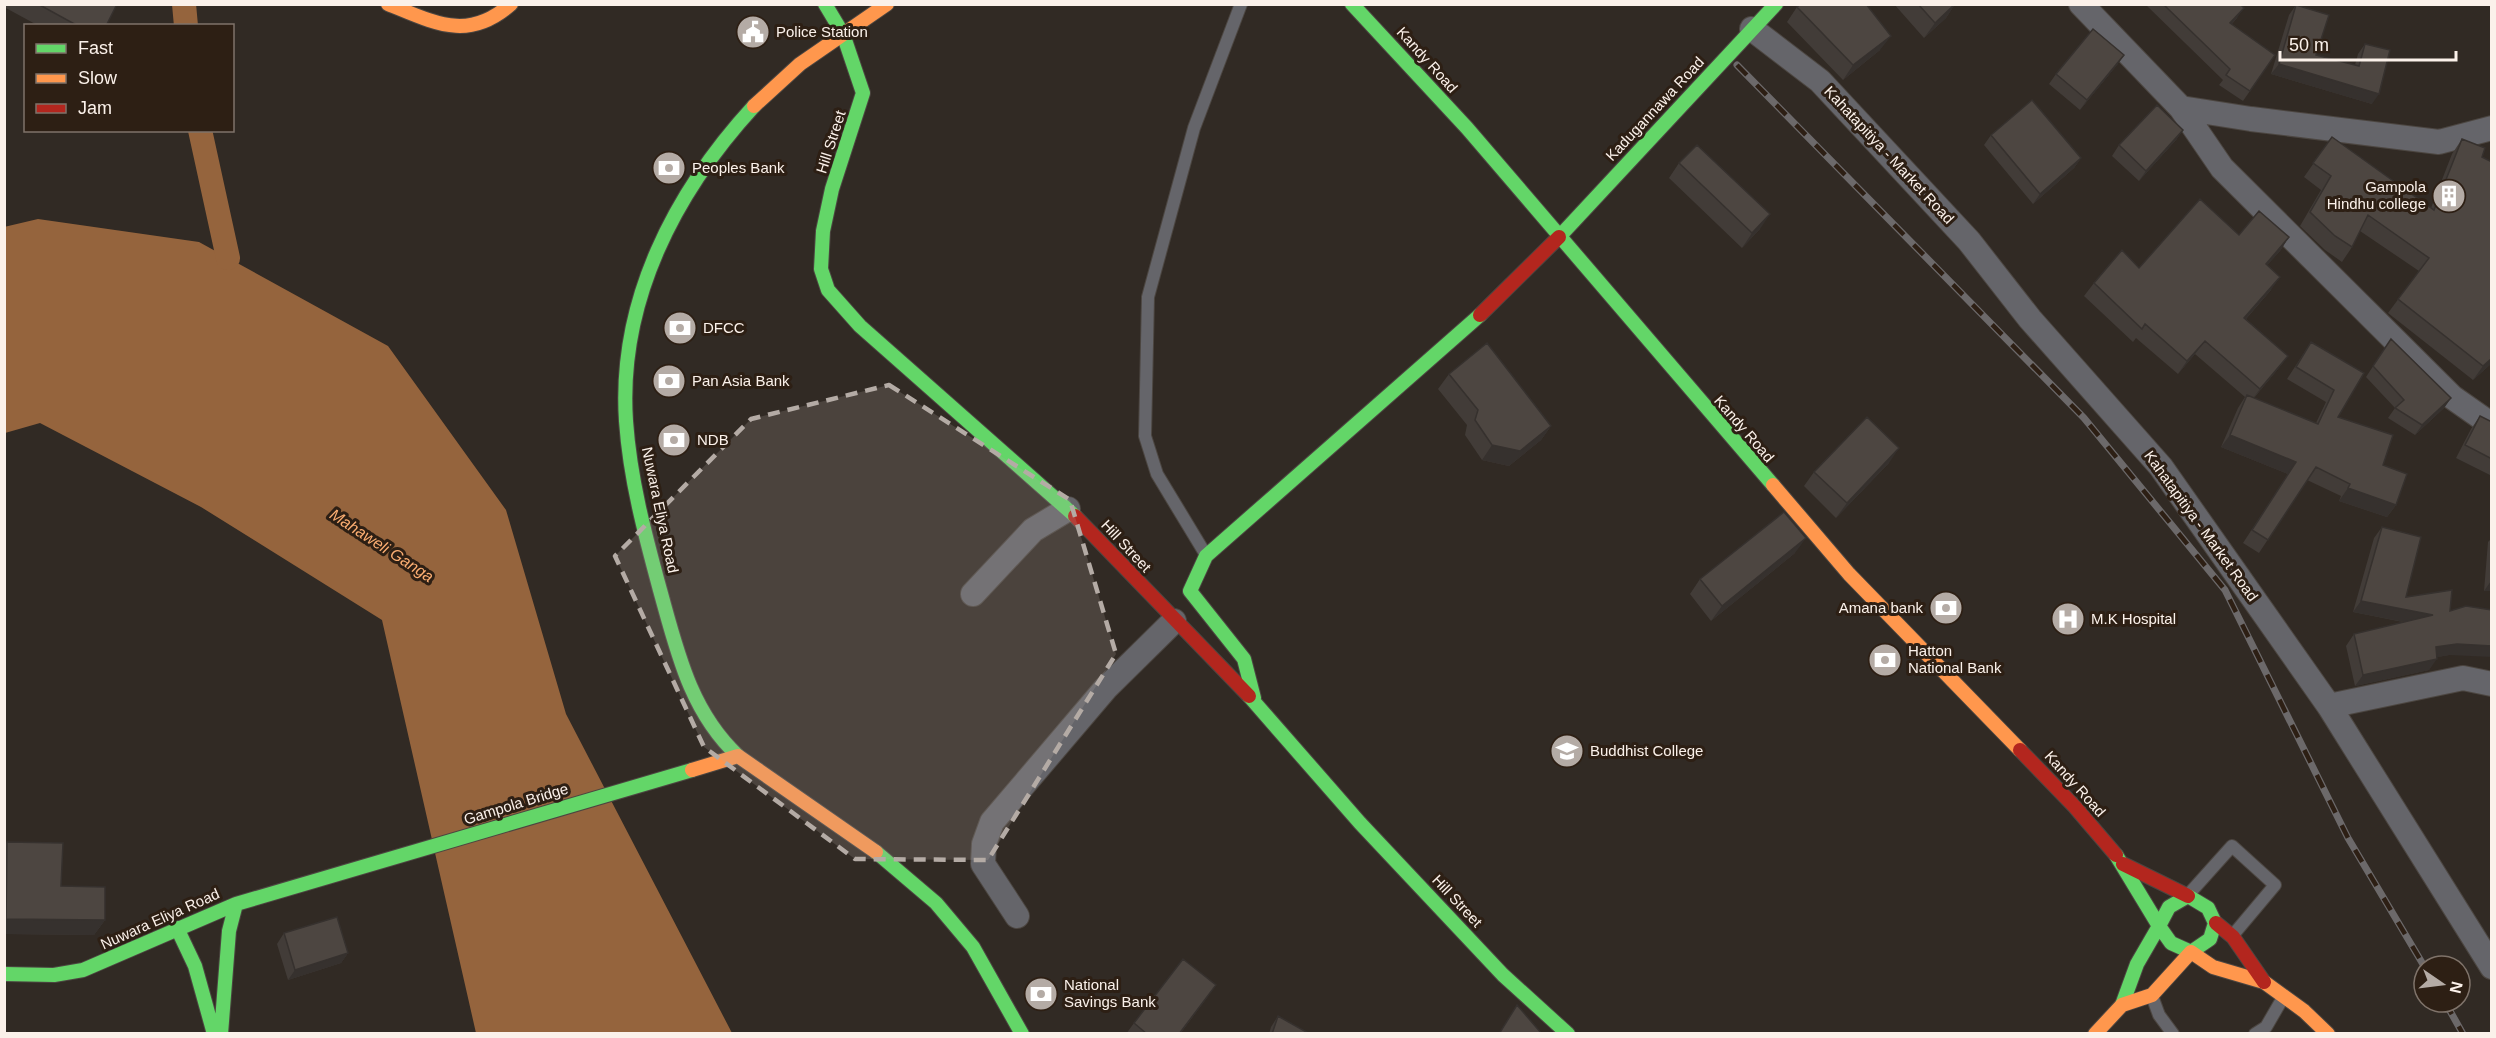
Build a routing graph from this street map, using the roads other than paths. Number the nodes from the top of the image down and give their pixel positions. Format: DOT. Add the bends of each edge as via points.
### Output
graph roads {
  1 [pos="388,4"];
  2 [pos="511,4"];
  3 [pos="825,4"];
  4 [pos="887,4"];
  5 [pos="1241,4"];
  6 [pos="1352,4"];
  7 [pos="1776,4"];
  8 [pos="2080,4"];
  9 [pos="1752,29"];
  10 [pos="843,34"];
  11 [pos="2181,108"];
  12 [pos="2492,128"];
  13 [pos="1558,237"];
  14 [pos="2492,425"];
  15 [pos="1068,509"];
  16 [pos="1206,556"];
  17 [pos="973,594"];
  18 [pos="1174,621"];
  19 [pos="2492,684"];
  20 [pos="1255,702"];
  21 [pos="2329,706"];
  22 [pos="738,756"];
  23 [pos="2123,864"];
  24 [pos="361,867"];
  25 [pos="2188,896"];
  26 [pos="236,904"];
  27 [pos="1017,916"];
  28 [pos="2216,923"];
  29 [pos="2159,926"];
  30 [pos="177,928"];
  31 [pos="2233,937"];
  32 [pos="2191,952"];
  33 [pos="2492,967"];
  34 [pos="4,974"];
  35 [pos="2264,982"];
  36 [pos="2152,995"];
  37 [pos="2284,995"];
  38 [pos="2122,1005"];
  39 [pos="214,1034"];
  40 [pos="221,1034"];
  41 [pos="1022,1034"];
  42 [pos="1568,1034"];
  43 [pos="2095,1034"];
  44 [pos="2173,1034"];
  45 [pos="2255,1034"];
  46 [pos="2328,1034"];
  1 -- 2 [label="main road" via="445,27 480,27"];
  3 -- 10 [label="main road, Hill Street"];
  4 -- 10 [label="main road, Nuwara Eliya Road"];
  5 -- 16 [label="lane" via="1194,128 1148,297 1145,436 1157,474"];
  6 -- 13 [label="main road, Kandy Road" via="1467,128"];
  7 -- 9 [label="main road, Kadugannawa Road"];
  8 -- 11 [label="street"];
  9 -- 13 [label="main road, Kadugannawa Road"];
  9 -- 21 [label="street, Kahatapitiya - Market Road" via="1820,81 1970,241 2030,319 2161,467"];
  10 -- 15 [label="main road, Hill Street" via="861,82 862,103 824,223 824,283 835,301 860,326"];
  10 -- 22 [label="main road, Nuwara Eliya Road" via="796,67 759,102 687,191 650,270 630,339 626,390 629,448 654,568 702,714 718,739"];
  11 -- 12 [label="street" via="2439,142"];
  11 -- 14 [label="street" via="2222,168 2452,397"];
  13 -- 16 [label="main road, Kadugannawa Road" via="1471,324"];
  13 -- 23 [label="main road, Kandy Road" via="1849,574 2032,761"];
  15 -- 17 [label="street" via="1034,530"];
  15 -- 18 [label="main road, Hill Street"];
  16 -- 20 [label="main road" via="1191,591 1244,659"];
  18 -- 20 [label="main road, Hill Street"];
  18 -- 27 [label="street" via="1106,688 992,822 984,844 983,864"];
  19 -- 21 [label="street" via="2463,678"];
  20 -- 42 [label="main road, Hill Street" via="1360,823 1503,975"];
  21 -- 33 [label="street, Kahatapitiya - Market Road"];
  22 -- 24 [label="main road, Gampola Bridge"];
  22 -- 41 [label="main road, Nuwara Eliya Road" via="867,844 936,903 973,947"];
  23 -- 25 [label="main road, Kandy Road"];
  23 -- 29 [label="main road, Kandy Road"];
  24 -- 26 [label="main road, Nuwara Eliya Road"];
  25 -- 28 [label="main road" via="2205,905"];
  25 -- 29 [label="main road" via="2169,907"];
  25 -- 31 [label="lane" via="2232,846 2248,859 2275,885"];
  26 -- 30 [label="main road, Nuwara Eliya Road"];
  26 -- 40 [label="main road" via="229,932"];
  28 -- 31 [label="main road"];
  28 -- 32 [label="main road" via="2208,941"];
  29 -- 32 [label="main road" via="2163,937"];
  29 -- 38 [label="main road" via="2130,976"];
  30 -- 34 [label="main road, Nuwara Eliya Road" via="82,971 58,975"];
  30 -- 39 [label="main road" via="197,969"];
  31 -- 35 [label="main road"];
  32 -- 35 [label="main road" via="2213,967"];
  32 -- 36 [label="main road"];
  35 -- 37 [label="main road"];
  36 -- 38 [label="main road"];
  36 -- 44 [label="lane" via="2159,1016"];
  37 -- 45 [label="lane" via="2266,1027"];
  37 -- 46 [label="main road"];
  38 -- 43 [label="main road"];
}
